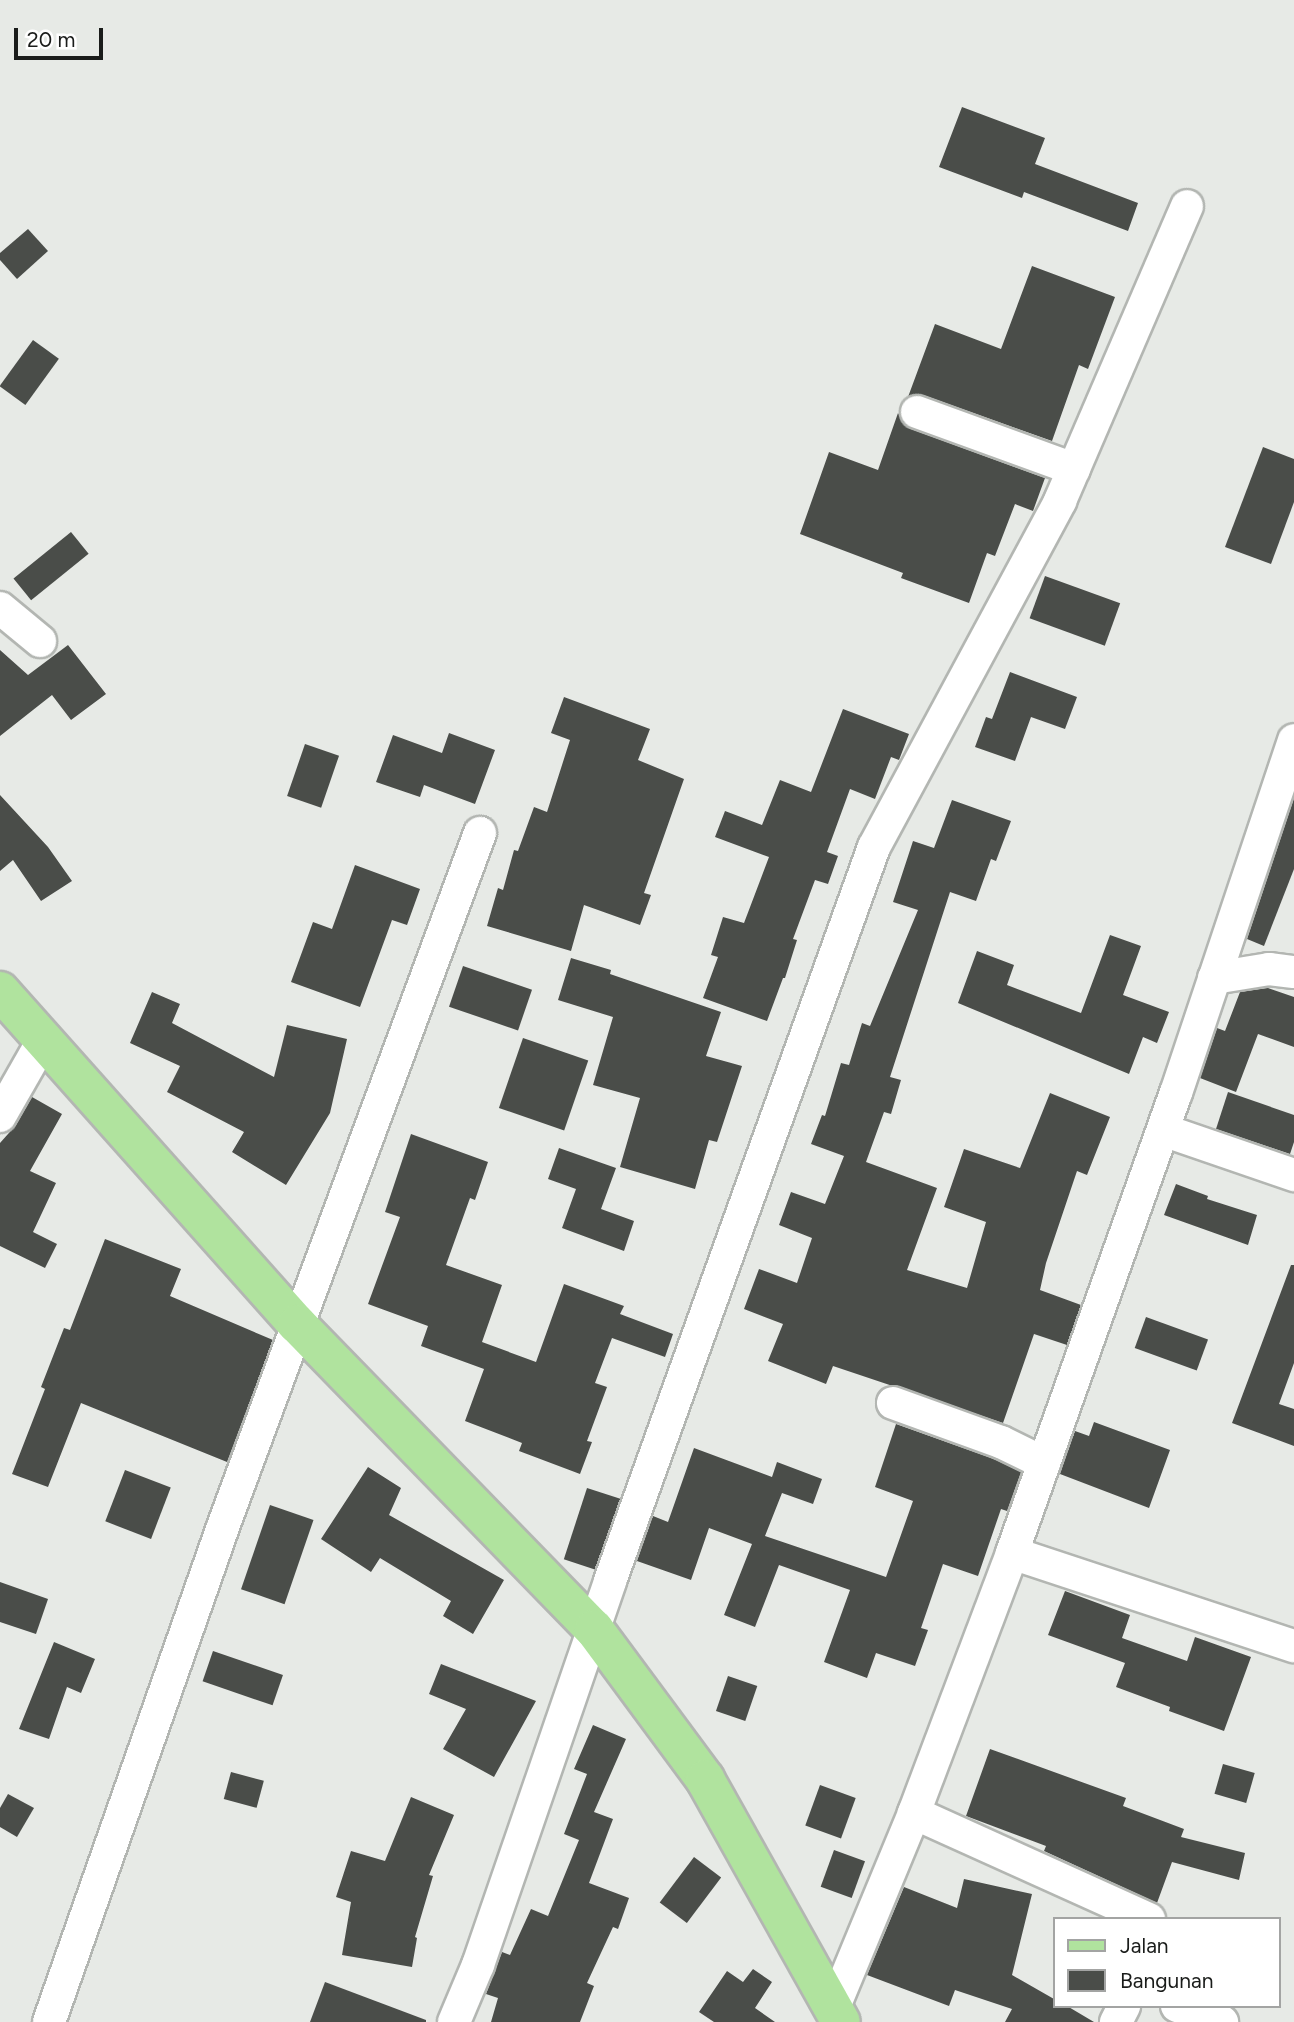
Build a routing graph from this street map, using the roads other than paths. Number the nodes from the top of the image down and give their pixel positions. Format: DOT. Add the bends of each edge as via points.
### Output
graph roads {
  1 [pos="1187,206"];
  2 [pos="917,412"];
  3 [pos="1074,469"];
  4 [pos="0,608"];
  5 [pos="40,641"];
  6 [pos="1294,740"];
  7 [pos="480,833"];
  8 [pos="1294,972"];
  9 [pos="1214,978"];
  10 [pos="0,991"];
  11 [pos="44,1040"];
  12 [pos="0,1116"];
  13 [pos="1163,1130"];
  14 [pos="1294,1175"];
  15 [pos="297,1324"];
  16 [pos="893,1403"];
  17 [pos="1044,1463"];
  18 [pos="1012,1553"];
  19 [pos="594,1629"];
  20 [pos="1294,1646"];
  21 [pos="914,1812"];
  22 [pos="1145,1917"];
  23 [pos="1183,2008"];
  24 [pos="837,2015"];
  25 [pos="49,2022"];
  26 [pos="454,2022"];
  27 [pos="1222,2022"];
  1 -- 3 [label="street"];
  2 -- 3 [label="street"];
  3 -- 19 [label="street" via="874,847"];
  4 -- 5 [label="street"];
  6 -- 9 [label="street"];
  7 -- 15 [label="street"];
  8 -- 9 [label="street" via="1269,968"];
  9 -- 13 [label="street"];
  10 -- 11 [label="main road"];
  11 -- 12 [label="street"];
  11 -- 15 [label="main road"];
  13 -- 14 [label="street"];
  13 -- 17 [label="street"];
  15 -- 19 [label="main road"];
  15 -- 25 [label="street"];
  16 -- 17 [label="street" via="1001,1442"];
  17 -- 18 [label="street"];
  18 -- 20 [label="street"];
  18 -- 21 [label="street"];
  19 -- 24 [label="main road" via="705,1779"];
  19 -- 26 [label="street"];
  21 -- 22 [label="street"];
  21 -- 24 [label="street"];
  23 -- 27 [label="street"];
}
